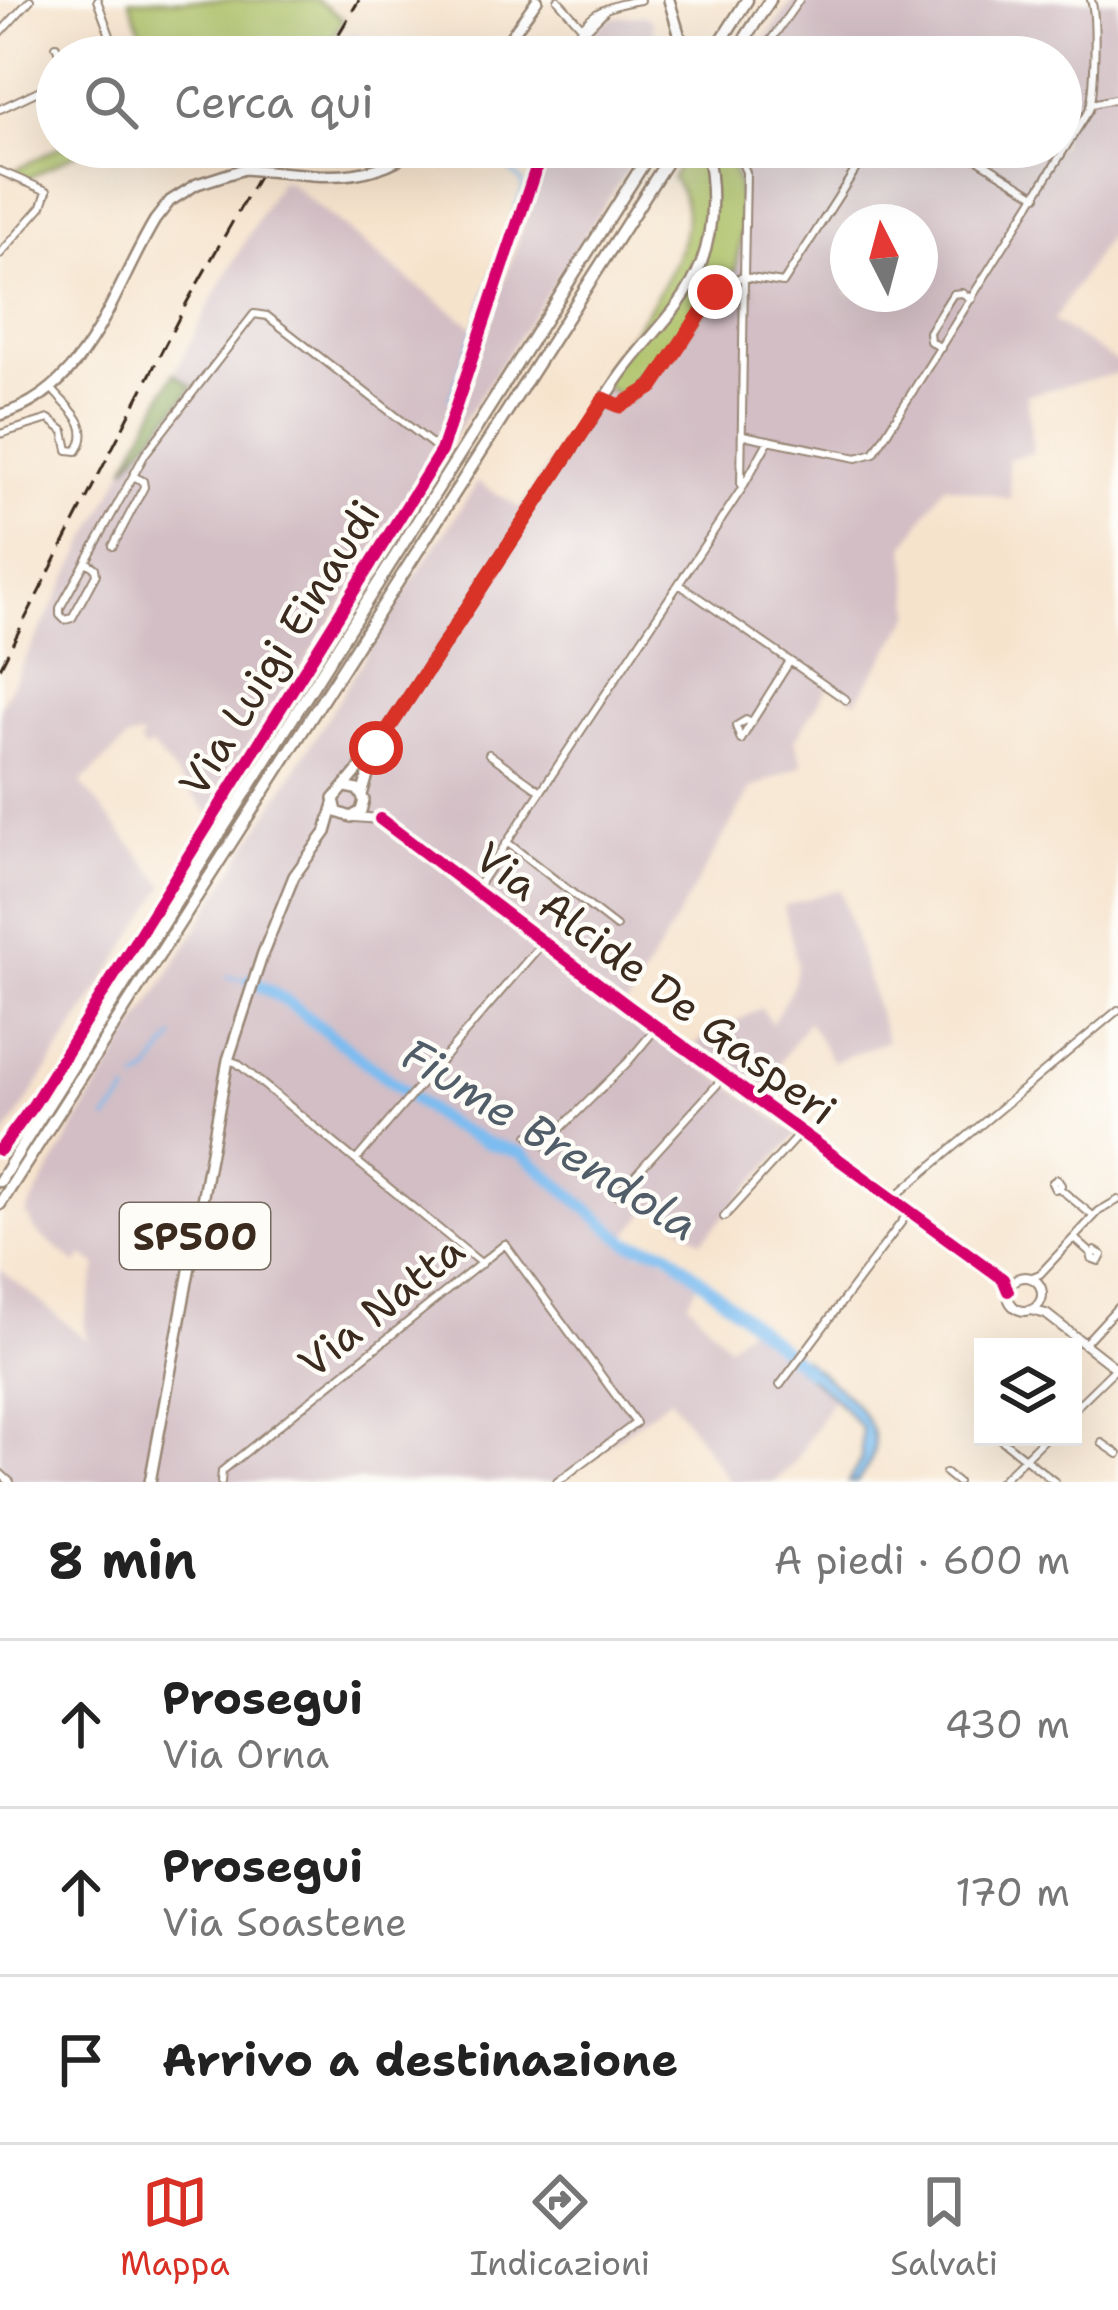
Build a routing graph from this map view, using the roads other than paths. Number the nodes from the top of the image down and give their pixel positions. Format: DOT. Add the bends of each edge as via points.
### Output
graph roads {
  1 [pos="30,0"];
  2 [pos="97,0"];
  3 [pos="640,0"];
  4 [pos="747,0"];
  5 [pos="770,0"];
  6 [pos="799,0"];
  7 [pos="1091,0"];
  8 [pos="535,2"];
  9 [pos="559,2"];
  10 [pos="667,3"];
  11 [pos="618,4"];
  12 [pos="570,13"];
  13 [pos="593,14"];
  14 [pos="581,26"];
  15 [pos="0,33"];
  16 [pos="110,36"];
  17 [pos="511,36"];
  18 [pos="574,36"];
  19 [pos="575,36"];
  20 [pos="578,36"];
  21 [pos="584,36"];
  22 [pos="679,36"];
  23 [pos="724,36"];
  24 [pos="747,36"];
  25 [pos="774,36"];
  26 [pos="36,92"];
  27 [pos="1118,98"];
  28 [pos="1092,104"];
  29 [pos="0,110"];
  30 [pos="1082,120"];
  31 [pos="379,168"];
  32 [pos="536,168"];
  33 [pos="641,168"];
  34 [pos="663,168"];
  35 [pos="708,168"];
  36 [pos="744,168"];
  37 [pos="857,168"];
  38 [pos="991,168"];
  39 [pos="1053,168"];
  40 [pos="0,171"];
  41 [pos="1036,196"];
  42 [pos="0,254"];
  43 [pos="744,277"];
  44 [pos="972,299"];
  45 [pos="941,348"];
  46 [pos="52,389"];
  47 [pos="604,399"];
  48 [pos="0,416"];
  49 [pos="0,434"];
  50 [pos="743,435"];
  51 [pos="769,440"];
  52 [pos="743,447"];
  53 [pos="441,451"];
  54 [pos="764,452"];
  55 [pos="133,476"];
  56 [pos="741,490"];
  57 [pos="113,546"];
  58 [pos="86,562"];
  59 [pos="679,584"];
  60 [pos="790,661"];
  61 [pos="846,700"];
  62 [pos="752,723"];
  63 [pos="376,748"];
  64 [pos="489,754"];
  65 [pos="346,788"];
  66 [pos="541,791"];
  67 [pos="363,797"];
  68 [pos="334,804"];
  69 [pos="351,817"];
  70 [pos="380,819"];
  71 [pos="326,832"];
  72 [pos="508,843"];
  73 [pos="476,889"];
  74 [pos="616,927"];
  75 [pos="544,940"];
  76 [pos="1118,1010"];
  77 [pos="657,1028"];
  78 [pos="228,1060"];
  79 [pos="725,1076"];
  80 [pos="801,1132"];
  81 [pos="529,1136"];
  82 [pos="0,1150"];
  83 [pos="357,1160"];
  84 [pos="17,1178"];
  85 [pos="0,1179"];
  86 [pos="1059,1188"];
  87 [pos="616,1195"];
  88 [pos="892,1199"];
  89 [pos="1118,1200"];
  90 [pos="0,1204"];
  91 [pos="909,1211"];
  92 [pos="1093,1216"];
  93 [pos="724,1217"];
  94 [pos="0,1219"];
  95 [pos="1074,1238"];
  96 [pos="1092,1254"];
  97 [pos="482,1264"];
  98 [pos="1036,1278"];
  99 [pos="1003,1279"];
  100 [pos="1018,1279"];
  101 [pos="1008,1291"];
  102 [pos="1041,1298"];
  103 [pos="1118,1307"];
  104 [pos="1031,1310"];
  105 [pos="1046,1314"];
  106 [pos="1084,1343"];
  107 [pos="1117,1369"];
  108 [pos="781,1385"];
  109 [pos="1082,1402"];
  110 [pos="1102,1443"];
  111 [pos="1010,1446"];
  112 [pos="1037,1446"];
  113 [pos="1118,1454"];
  114 [pos="1025,1457"];
  115 [pos="0,1473"];
  116 [pos="946,1473"];
  117 [pos="10,1482"];
  118 [pos="150,1482"];
  119 [pos="221,1482"];
  120 [pos="557,1482"];
  121 [pos="957,1482"];
  122 [pos="1000,1482"];
  123 [pos="1055,1482"];
  1 -- 15 [label="street"];
  2 -- 16 [label="street"];
  3 -- 11 [label="street"];
  4 -- 23 [label="highway"];
  5 -- 24 [label="highway"];
  6 -- 25 [label="street"];
  7 -- 28 [label="street"];
  8 -- 9 [label="street"];
  8 -- 17 [label="main road"];
  9 -- 12 [label="street"];
  10 -- 22 [label="main road"];
  11 -- 13 [label="street"];
  11 -- 21 [label="street"];
  12 -- 13 [label="street"];
  12 -- 14 [label="street"];
  12 -- 18 [label="street"];
  13 -- 14 [label="street"];
  14 -- 19 [label="street"];
  14 -- 20 [label="street"];
  26 -- 29 [label="street"];
  27 -- 28 [label="street"];
  28 -- 30 [label="street"];
  31 -- 46 [label="main road, bridge" via="337,177 244,169 170,201 81,359"];
  32 -- 53 [label="street, Via Luigi Einaudi"];
  33 -- 85 [label="highway"];
  34 -- 84 [label="highway"];
  35 -- 47 [label="main road, SP500" via="712,203 701,263 684,299"];
  36 -- 43 [label="street"];
  37 -- 43 [label="street" via="783,283"];
  38 -- 41 [label="street"];
  39 -- 41 [label="street"];
  40 -- 42 [label="street" via="47,191"];
  41 -- 44 [label="street"];
  43 -- 47 [label="street" via="715,292 652,387 620,406"];
  43 -- 50 [label="street"];
  44 -- 45 [label="street"];
  44 -- 45 [label="street" via="953,294 929,332"];
  45 -- 51 [label="street" via="870,457"];
  46 -- 48 [label="main road"];
  46 -- 49 [label="street" via="82,423 77,451 68,450 64,431 49,419"];
  47 -- 63 [label="main road, SP500"];
  50 -- 51 [label="street"];
  50 -- 52 [label="street"];
  51 -- 54 [label="street"];
  52 -- 54 [label="street" via="751,457"];
  52 -- 56 [label="street"];
  53 -- 55 [label="street" via="267,316 254,314"];
  53 -- 82 [label="street, Via Luigi Einaudi"];
  54 -- 56 [label="street"];
  55 -- 57 [label="street" via="144,487"];
  55 -- 58 [label="street"];
  56 -- 59 [label="street"];
  58 -- 58 [label="street" via="60,608 65,620 96,574"];
  59 -- 60 [label="street"];
  59 -- 66 [label="street"];
  60 -- 61 [label="street"];
  60 -- 62 [label="street"];
  63 -- 65 [label="main road, SP500"];
  63 -- 67 [label="main road, SP500"];
  64 -- 66 [label="street"];
  65 -- 67 [label="main road"];
  65 -- 68 [label="main road, SP500"];
  66 -- 72 [label="street"];
  67 -- 69 [label="main road, SP500"];
  67 -- 70 [label="main road, Via Alcide De Gasperi"];
  68 -- 69 [label="main road"];
  68 -- 71 [label="main road, SP500"];
  69 -- 70 [label="main road"];
  69 -- 71 [label="main road, SP500"];
  70 -- 73 [label="main road, Via Alcide De Gasperi"];
  71 -- 78 [label="main road, SP500" via="294,876"];
  72 -- 73 [label="street"];
  72 -- 74 [label="street"];
  73 -- 75 [label="main road, Via Alcide De Gasperi"];
  75 -- 77 [label="main road, Via Alcide De Gasperi"];
  75 -- 83 [label="street"];
  76 -- 88 [label="street"];
  77 -- 79 [label="main road, Via Alcide De Gasperi"];
  77 -- 81 [label="street" via="544,1145"];
  78 -- 83 [label="street"];
  78 -- 118 [label="main road, SP500"];
  79 -- 80 [label="main road, Via Alcide De Gasperi"];
  79 -- 87 [label="street"];
  80 -- 88 [label="main road, Via Alcide De Gasperi"];
  80 -- 93 [label="street, Via Alcide De Gasperi"];
  83 -- 97 [label="street"];
  84 -- 90 [label="highway"];
  84 -- 94 [label="highway"];
  86 -- 92 [label="street"];
  88 -- 91 [label="main road, Via Alcide De Gasperi"];
  89 -- 92 [label="street"];
  91 -- 99 [label="main road, Via Alcide De Gasperi"];
  91 -- 108 [label="street"];
  92 -- 95 [label="street"];
  95 -- 96 [label="street"];
  95 -- 98 [label="street"];
  97 -- 119 [label="street, Via Natta" via="222,1471"];
  97 -- 120 [label="street, Via Natta" via="506,1244 636,1423"];
  98 -- 100 [label="main road"];
  98 -- 102 [label="main road"];
  99 -- 100 [label="main road"];
  99 -- 101 [label="main road"];
  100 -- 101 [label="main road"];
  101 -- 104 [label="main road" via="1016,1308"];
  102 -- 104 [label="main road"];
  102 -- 105 [label="main road"];
  103 -- 106 [label="street"];
  104 -- 105 [label="main road"];
  105 -- 106 [label="main road"];
  106 -- 107 [label="main road"];
  107 -- 109 [label="street"];
  110 -- 113 [label="street"];
  111 -- 114 [label="street"];
  112 -- 114 [label="street"];
  114 -- 122 [label="street"];
  114 -- 123 [label="street"];
  115 -- 117 [label="street"];
  116 -- 121 [label="street"];
}
